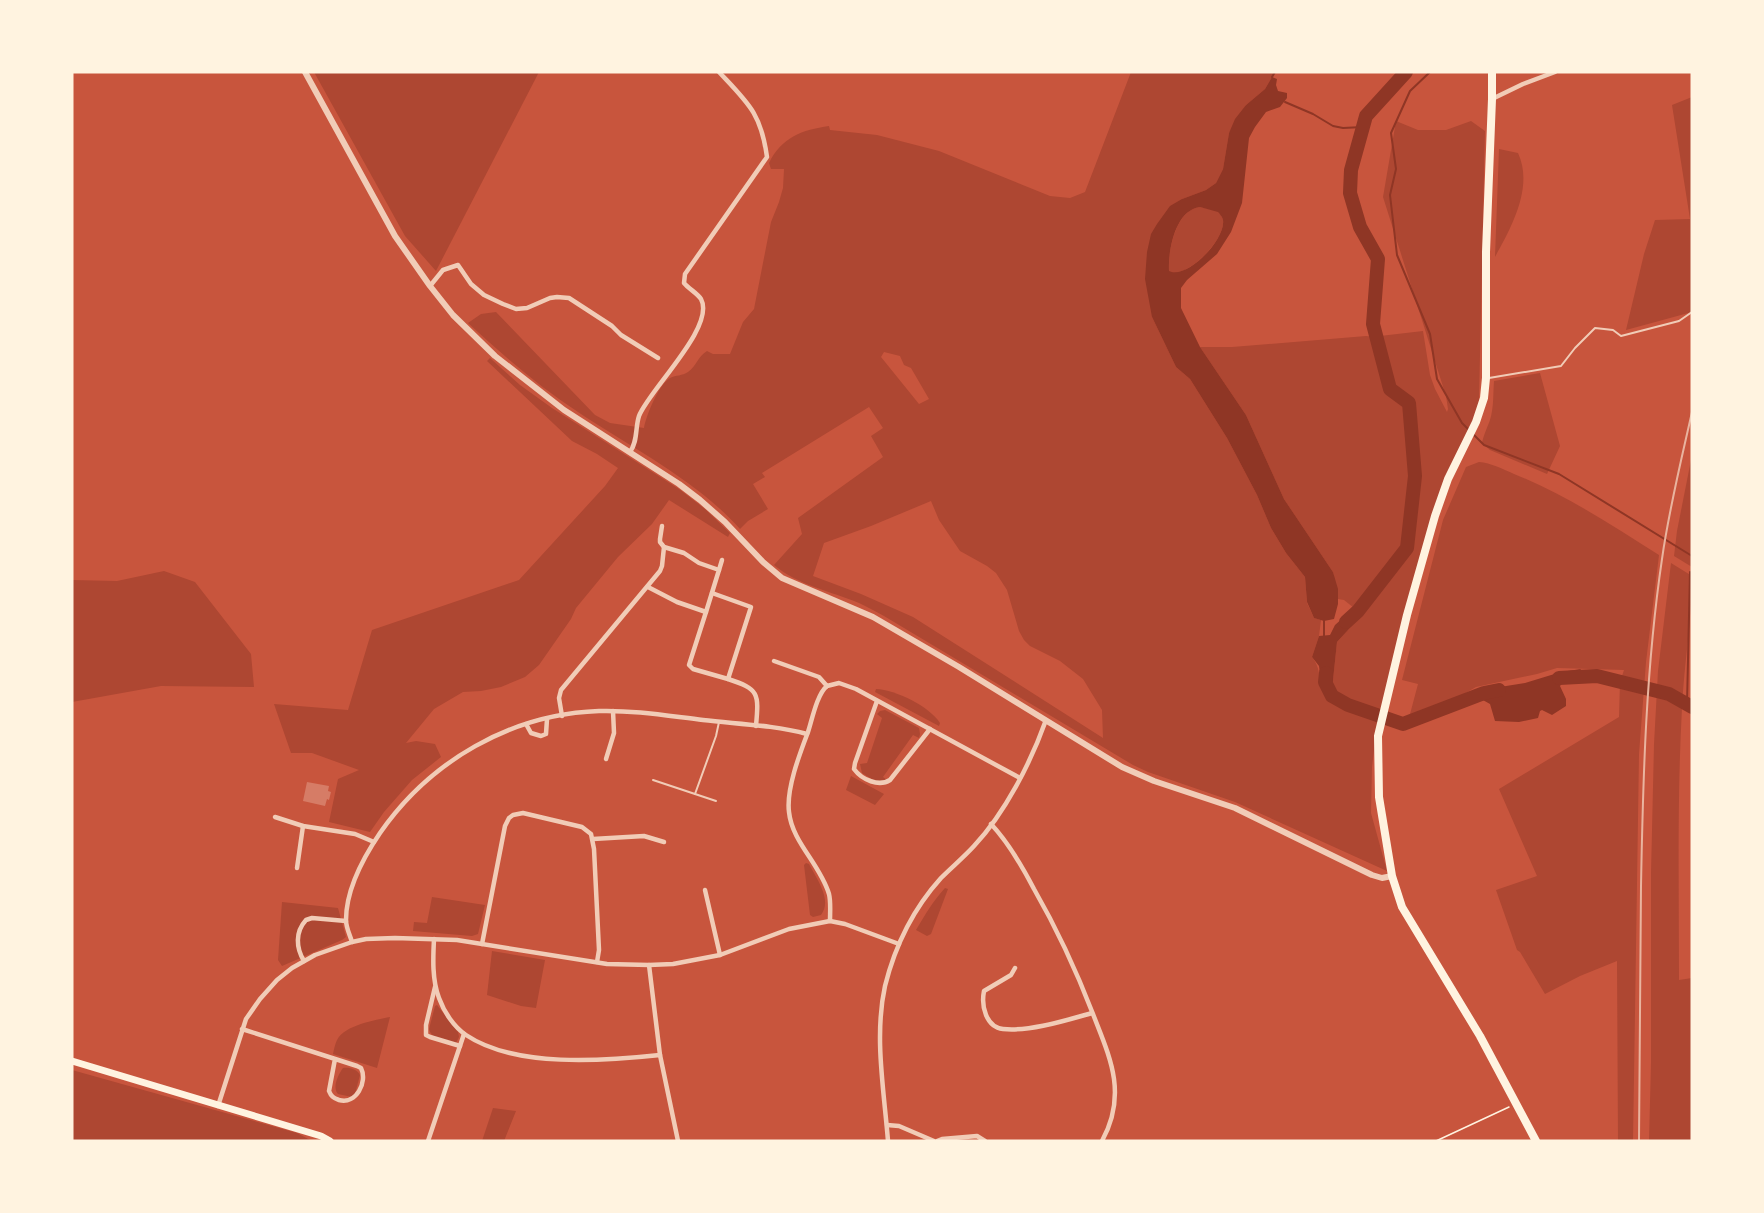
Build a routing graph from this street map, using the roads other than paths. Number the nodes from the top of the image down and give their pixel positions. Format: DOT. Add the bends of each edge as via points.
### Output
graph roads {
  1 [pos="305,72"];
  2 [pos="719,72"];
  3 [pos="1492,72"];
  4 [pos="1555,72"];
  5 [pos="1492,99"];
  6 [pos="430,286"];
  7 [pos="1692,312"];
  8 [pos="658,358"];
  9 [pos="1486,378"];
  10 [pos="630,452"];
  11 [pos="662,526"];
  12 [pos="664,547"];
  13 [pos="722,560"];
  14 [pos="719,570"];
  15 [pos="648,587"];
  16 [pos="712,593"];
  17 [pos="706,612"];
  18 [pos="774,661"];
  19 [pos="728,679"];
  20 [pos="827,686"];
  21 [pos="878,700"];
  22 [pos="613,711"];
  23 [pos="562,716"];
  24 [pos="547,719"];
  25 [pos="1046,720"];
  26 [pos="719,722"];
  27 [pos="526,724"];
  28 [pos="756,726"];
  29 [pos="930,729"];
  30 [pos="807,734"];
  31 [pos="606,759"];
  32 [pos="1020,778"];
  33 [pos="653,780"];
  34 [pos="695,794"];
  35 [pos="716,801"];
  36 [pos="275,817"];
  37 [pos="991,824"];
  38 [pos="303,826"];
  39 [pos="593,839"];
  40 [pos="374,842"];
  41 [pos="664,842"];
  42 [pos="297,867"];
  43 [pos="1392,876"];
  44 [pos="705,891"];
  45 [pos="346,921"];
  46 [pos="830,921"];
  47 [pos="434,939"];
  48 [pos="352,942"];
  49 [pos="482,944"];
  50 [pos="899,944"];
  51 [pos="720,955"];
  52 [pos="304,961"];
  53 [pos="597,962"];
  54 [pos="649,965"];
  55 [pos="1015,968"];
  56 [pos="435,986"];
  57 [pos="1092,1013"];
  58 [pos="242,1029"];
  59 [pos="464,1034"];
  60 [pos="460,1046"];
  61 [pos="660,1055"];
  62 [pos="335,1059"];
  63 [pos="72,1061"];
  64 [pos="218,1106"];
  65 [pos="887,1125"];
  66 [pos="330,1141"];
  67 [pos="428,1141"];
  68 [pos="678,1141"];
  69 [pos="888,1141"];
  70 [pos="936,1141"];
  71 [pos="985,1141"];
  72 [pos="1102,1141"];
  73 [pos="1536,1141"];
  1 -- 6 [label="street" via="395,236"];
  2 -- 10 [label="street" via="755,113 767,157 685,273 684,283 702,302 702,315 686,350 639,416 635,445"];
  3 -- 5 [label="main road"];
  4 -- 5 [label="street"];
  5 -- 9 [label="main road"];
  6 -- 8 [label="street" via="443,270 458,265 484,295 516,309 550,298 569,298"];
  6 -- 10 [label="street" via="495,356 564,410"];
  7 -- 9 [label="lane" via="1679,321 1621,336 1613,330 1595,328 1561,366"];
  9 -- 43 [label="main road" via="1484,398 1473,428 1435,516 1380,727 1379,796"];
  10 -- 25 [label="street" via="700,500 782,578 873,617"];
  11 -- 12 [label="street" via="660,538"];
  12 -- 14 [label="street"];
  12 -- 15 [label="street" via="661,569"];
  13 -- 14 [label="street"];
  14 -- 16 [label="street"];
  15 -- 17 [label="street"];
  15 -- 23 [label="street" via="561,690 558,698"];
  16 -- 17 [label="street"];
  16 -- 19 [label="street" via="752,607"];
  17 -- 19 [label="street" via="689,665"];
  18 -- 20 [label="street" via="819,677"];
  19 -- 28 [label="street" via="754,691"];
  20 -- 21 [label="street" via="843,684"];
  20 -- 30 [label="street"];
  21 -- 29 [label="street"];
  21 -- 29 [label="street" via="855,763 858,774 878,784 890,780"];
  22 -- 23 [label="street"];
  22 -- 26 [label="street"];
  22 -- 31 [label="street" via="614,734"];
  23 -- 24 [label="street"];
  24 -- 27 [label="street"];
  24 -- 27 [label="street" via="546,734 541,736 531,733"];
  25 -- 32 [label="street"];
  25 -- 43 [label="street" via="1138,776 1235,808 1372,875"];
  26 -- 28 [label="street"];
  26 -- 34 [label="lane"];
  27 -- 40 [label="street" via="464,752 440,769 399,807"];
  28 -- 30 [label="street"];
  29 -- 32 [label="street"];
  30 -- 46 [label="street" via="788,810 794,830 829,894"];
  32 -- 37 [label="street"];
  33 -- 34 [label="lane"];
  34 -- 35 [label="lane"];
  36 -- 38 [label="street"];
  37 -- 50 [label="street" via="924,900"];
  37 -- 57 [label="street" via="1009,846 1044,907"];
  38 -- 40 [label="street" via="355,834"];
  38 -- 42 [label="street"];
  39 -- 41 [label="street" via="644,836"];
  39 -- 49 [label="street" via="586,829 523,813 509,818"];
  39 -- 53 [label="street"];
  40 -- 45 [label="street" via="351,888"];
  43 -- 73 [label="main road" via="1402,907 1452,986"];
  44 -- 51 [label="street"];
  45 -- 48 [label="street"];
  45 -- 52 [label="street" via="306,920 298,937"];
  46 -- 50 [label="street"];
  46 -- 51 [label="street" via="789,928"];
  47 -- 48 [label="street"];
  47 -- 49 [label="street"];
  47 -- 56 [label="street"];
  48 -- 52 [label="street"];
  49 -- 53 [label="street"];
  50 -- 65 [label="street" via="885,987 881,1020"];
  51 -- 54 [label="street"];
  52 -- 58 [label="street" via="268,989"];
  53 -- 54 [label="street"];
  54 -- 61 [label="street"];
  55 -- 57 [label="street" via="1011,975 984,991 986,1015 993,1025 1002,1029 1024,1028"];
  56 -- 59 [label="street" via="444,1010"];
  56 -- 60 [label="street" via="426,1035"];
  57 -- 72 [label="street" via="1114,1078 1112,1120"];
  58 -- 62 [label="street"];
  58 -- 64 [label="street"];
  59 -- 60 [label="street"];
  59 -- 61 [label="street" via="494,1049 537,1057 584,1060"];
  60 -- 67 [label="street"];
  61 -- 68 [label="street"];
  62 -- 62 [label="street" via="363,1071 363,1080 351,1101 333,1097 329,1091"];
  63 -- 64 [label="main road"];
  64 -- 66 [label="main road"];
  65 -- 69 [label="street"];
  65 -- 70 [label="street"];
  70 -- 71 [label="street" via="977,1136"];
}
